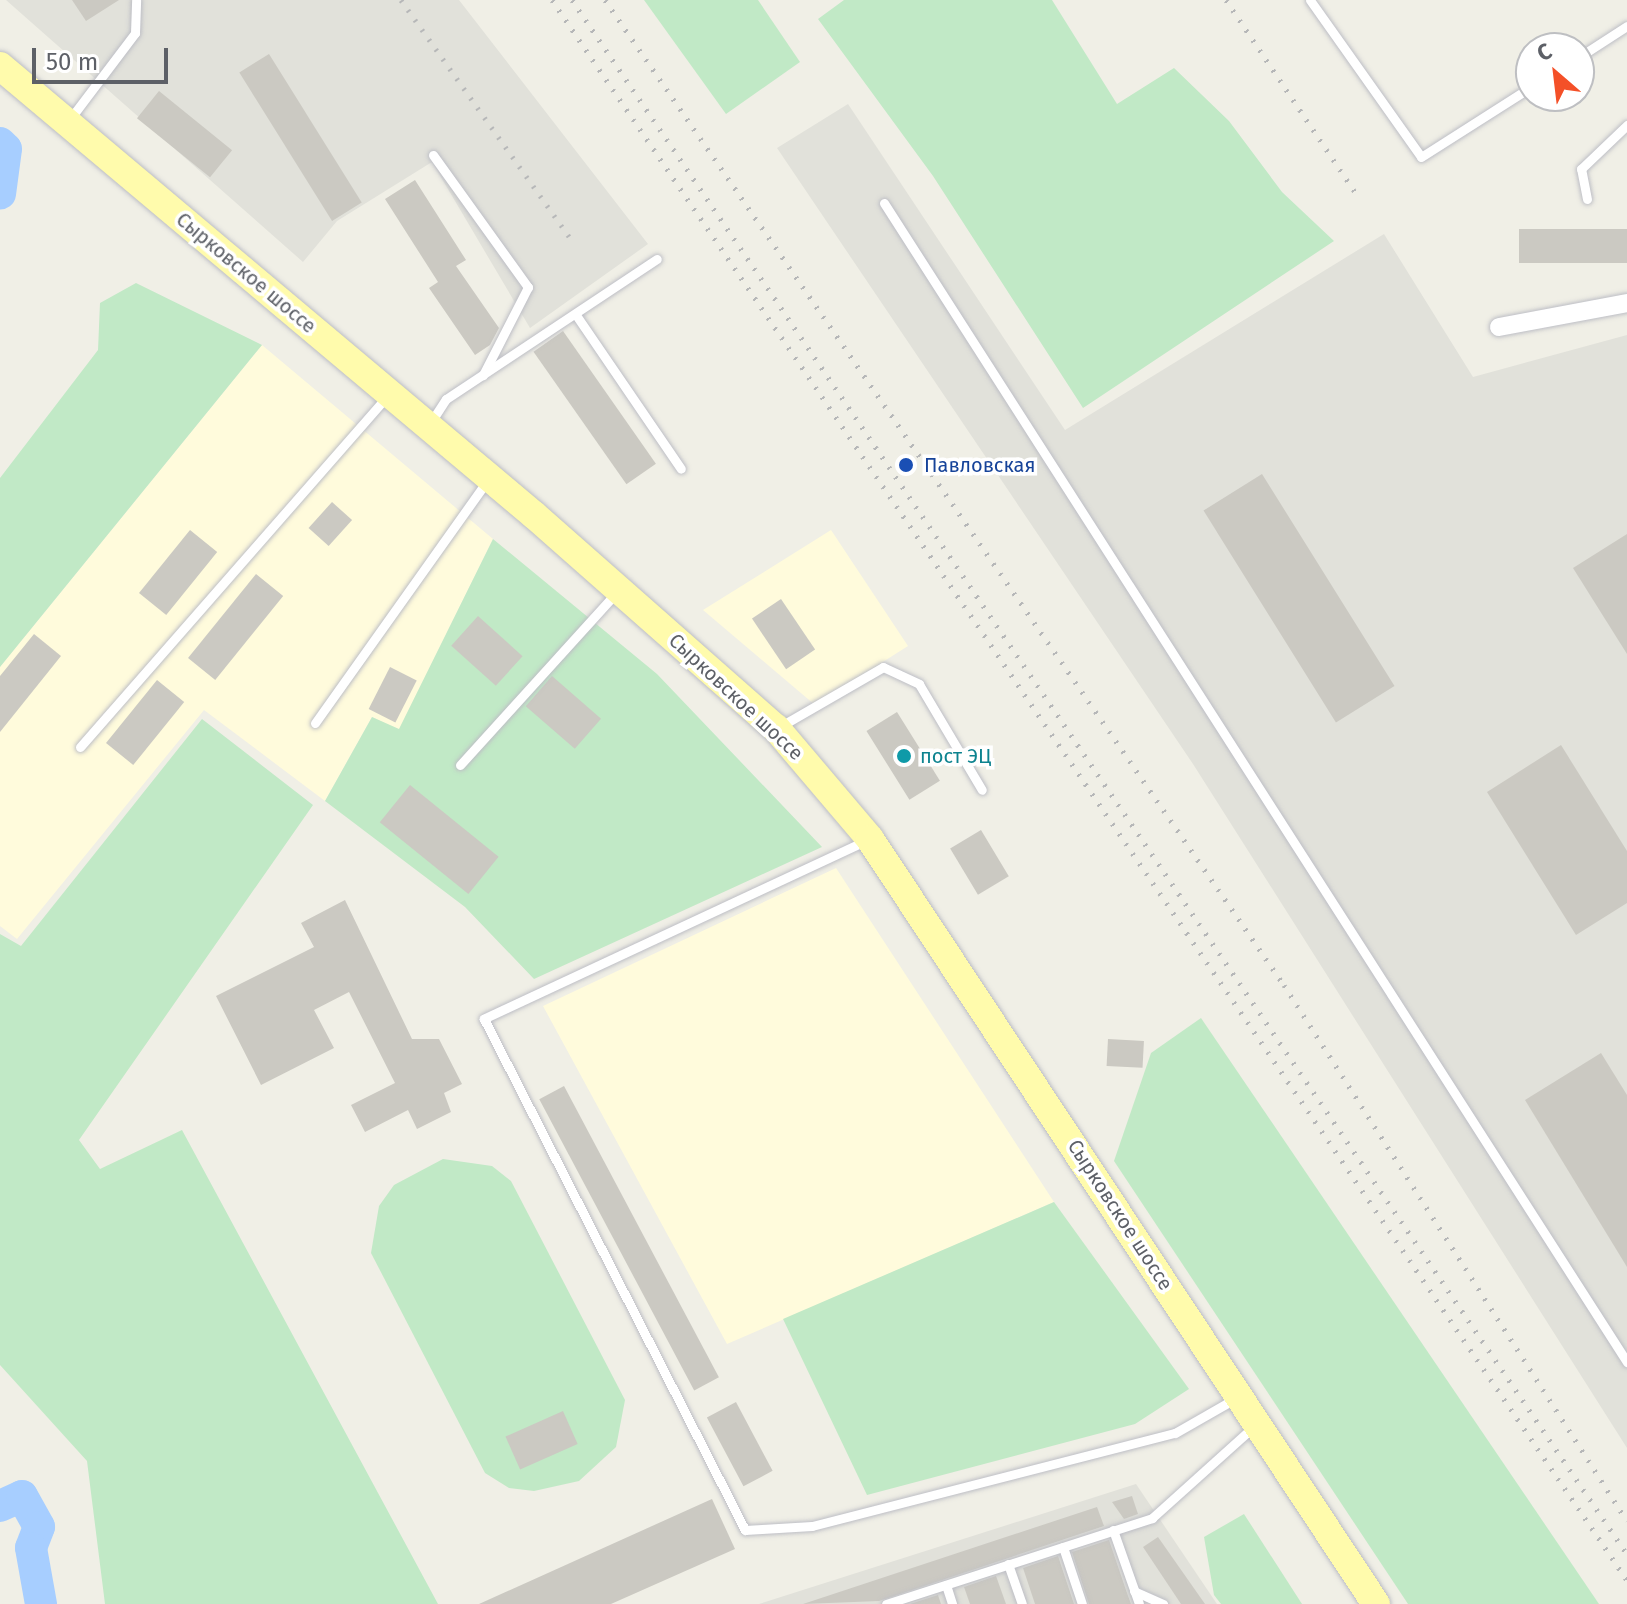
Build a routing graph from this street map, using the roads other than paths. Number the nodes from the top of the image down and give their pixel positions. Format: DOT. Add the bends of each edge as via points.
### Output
graph roads {
  1 [pos="136,0"];
  2 [pos="1310,0"];
  3 [pos="1627,26"];
  4 [pos="1595,47"];
  5 [pos="0,66"];
  6 [pos="1515,97"];
  7 [pos="67,123"];
  8 [pos="1627,125"];
  9 [pos="433,155"];
  10 [pos="1587,199"];
  11 [pos="884,203"];
  12 [pos="657,259"];
  13 [pos="1627,303"];
  14 [pos="576,315"];
  15 [pos="1499,327"];
  16 [pos="482,375"];
  17 [pos="388,394"];
  18 [pos="428,427"];
  19 [pos="681,469"];
  20 [pos="488,479"];
  21 [pos="619,590"];
  22 [pos="315,723"];
  23 [pos="776,728"];
  24 [pos="80,747"];
  25 [pos="460,765"];
  26 [pos="982,790"];
  27 [pos="870,839"];
  28 [pos="1627,1362"];
  29 [pos="1240,1396"];
  30 [pos="1257,1423"];
  31 [pos="1113,1530"];
  32 [pos="1063,1547"];
  33 [pos="1008,1564"];
  34 [pos="946,1585"];
  35 [pos="1134,1591"];
  36 [pos="886,1604"];
  37 [pos="952,1604"];
  38 [pos="1022,1604"];
  39 [pos="1082,1604"];
  40 [pos="1139,1604"];
  41 [pos="1163,1604"];
  42 [pos="1376,1604"];
  1 -- 7 [label="lane" via="135,33"];
  2 -- 6 [label="lane" via="1421,157"];
  3 -- 4 [label="lane"];
  5 -- 7 [label="main road, Сырковское шоссе"];
  7 -- 17 [label="main road, Сырковское шоссе"];
  8 -- 10 [label="lane" via="1581,169"];
  9 -- 16 [label="lane" via="528,287"];
  11 -- 28 [label="lane"];
  12 -- 14 [label="lane"];
  13 -- 15 [label="street"];
  14 -- 16 [label="lane"];
  14 -- 19 [label="lane"];
  16 -- 18 [label="lane" via="446,399"];
  17 -- 18 [label="main road, Сырковское шоссе"];
  17 -- 24 [label="lane"];
  18 -- 20 [label="main road, Сырковское шоссе"];
  20 -- 21 [label="main road, Сырковское шоссе"];
  20 -- 22 [label="lane"];
  21 -- 23 [label="main road, Сырковское шоссе"];
  21 -- 25 [label="lane"];
  23 -- 26 [label="lane" via="883,667 919,684"];
  23 -- 27 [label="main road, Сырковское шоссе"];
  27 -- 29 [label="main road, Сырковское шоссе"];
  27 -- 29 [label="lane" via="484,1019 745,1530 812,1526 1175,1433"];
  29 -- 30 [label="main road, Сырковское шоссе"];
  30 -- 31 [label="lane" via="1152,1518"];
  30 -- 42 [label="main road, Сырковское шоссе"];
  31 -- 32 [label="lane"];
  31 -- 35 [label="lane"];
  32 -- 33 [label="lane"];
  32 -- 39 [label="lane"];
  33 -- 34 [label="lane"];
  33 -- 38 [label="lane"];
  34 -- 36 [label="lane"];
  34 -- 37 [label="lane"];
  35 -- 40 [label="lane"];
  35 -- 41 [label="lane"];
}
